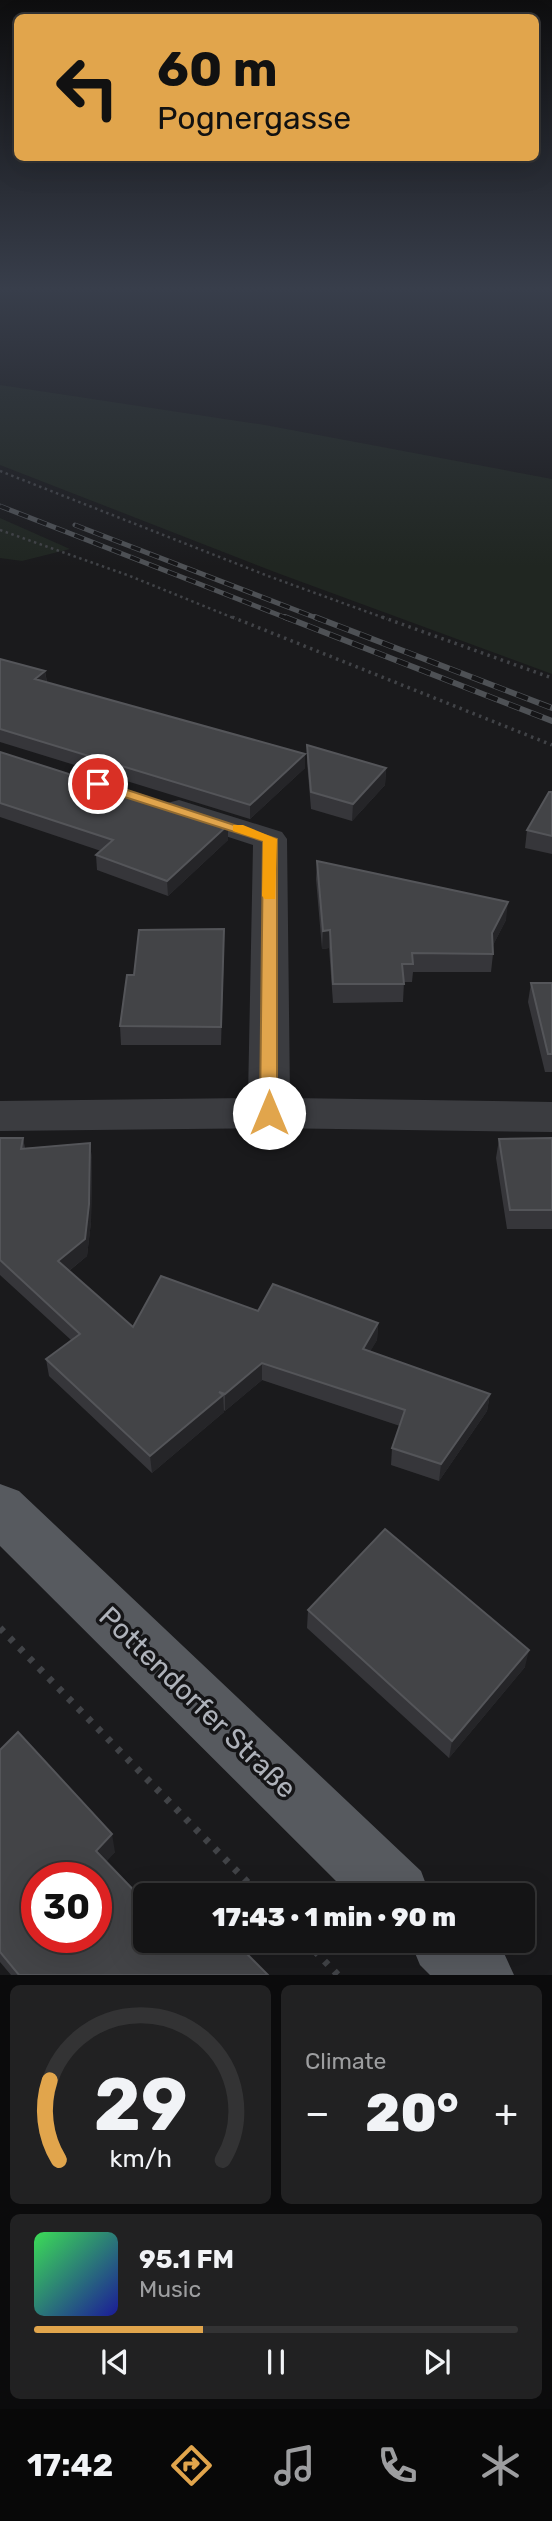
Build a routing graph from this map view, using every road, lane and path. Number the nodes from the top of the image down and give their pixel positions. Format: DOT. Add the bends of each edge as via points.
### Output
graph roads {
  1 [pos="0,471"];
  2 [pos="0,530"];
  3 [pos="552,678"];
  4 [pos="552,745"];
  5 [pos="154,802"];
  6 [pos="269,1113"];
  7 [pos="0,1116"];
  8 [pos="552,1117"];
  9 [pos="0,1509"];
  10 [pos="0,1628"];
  11 [pos="248,1883"];
  12 [pos="385,1883"];
  13 [pos="317,1953"];
  14 [pos="456,1953"];
  15 [pos="338,1975"];
  16 [pos="479,1975"];
  1 -- 3 [label="path" via="268,576"];
  2 -- 4 [label="path" via="130,576"];
  5 -- 6 [label="street" via="270,839"];
  6 -- 7 [label="street"];
  6 -- 8 [label="street"];
  9 -- 12 [label="main road, Pottendorfer Straße"];
  10 -- 11 [label="path"];
  13 -- 15 [label="path"];
  14 -- 16 [label="main road"];
}
